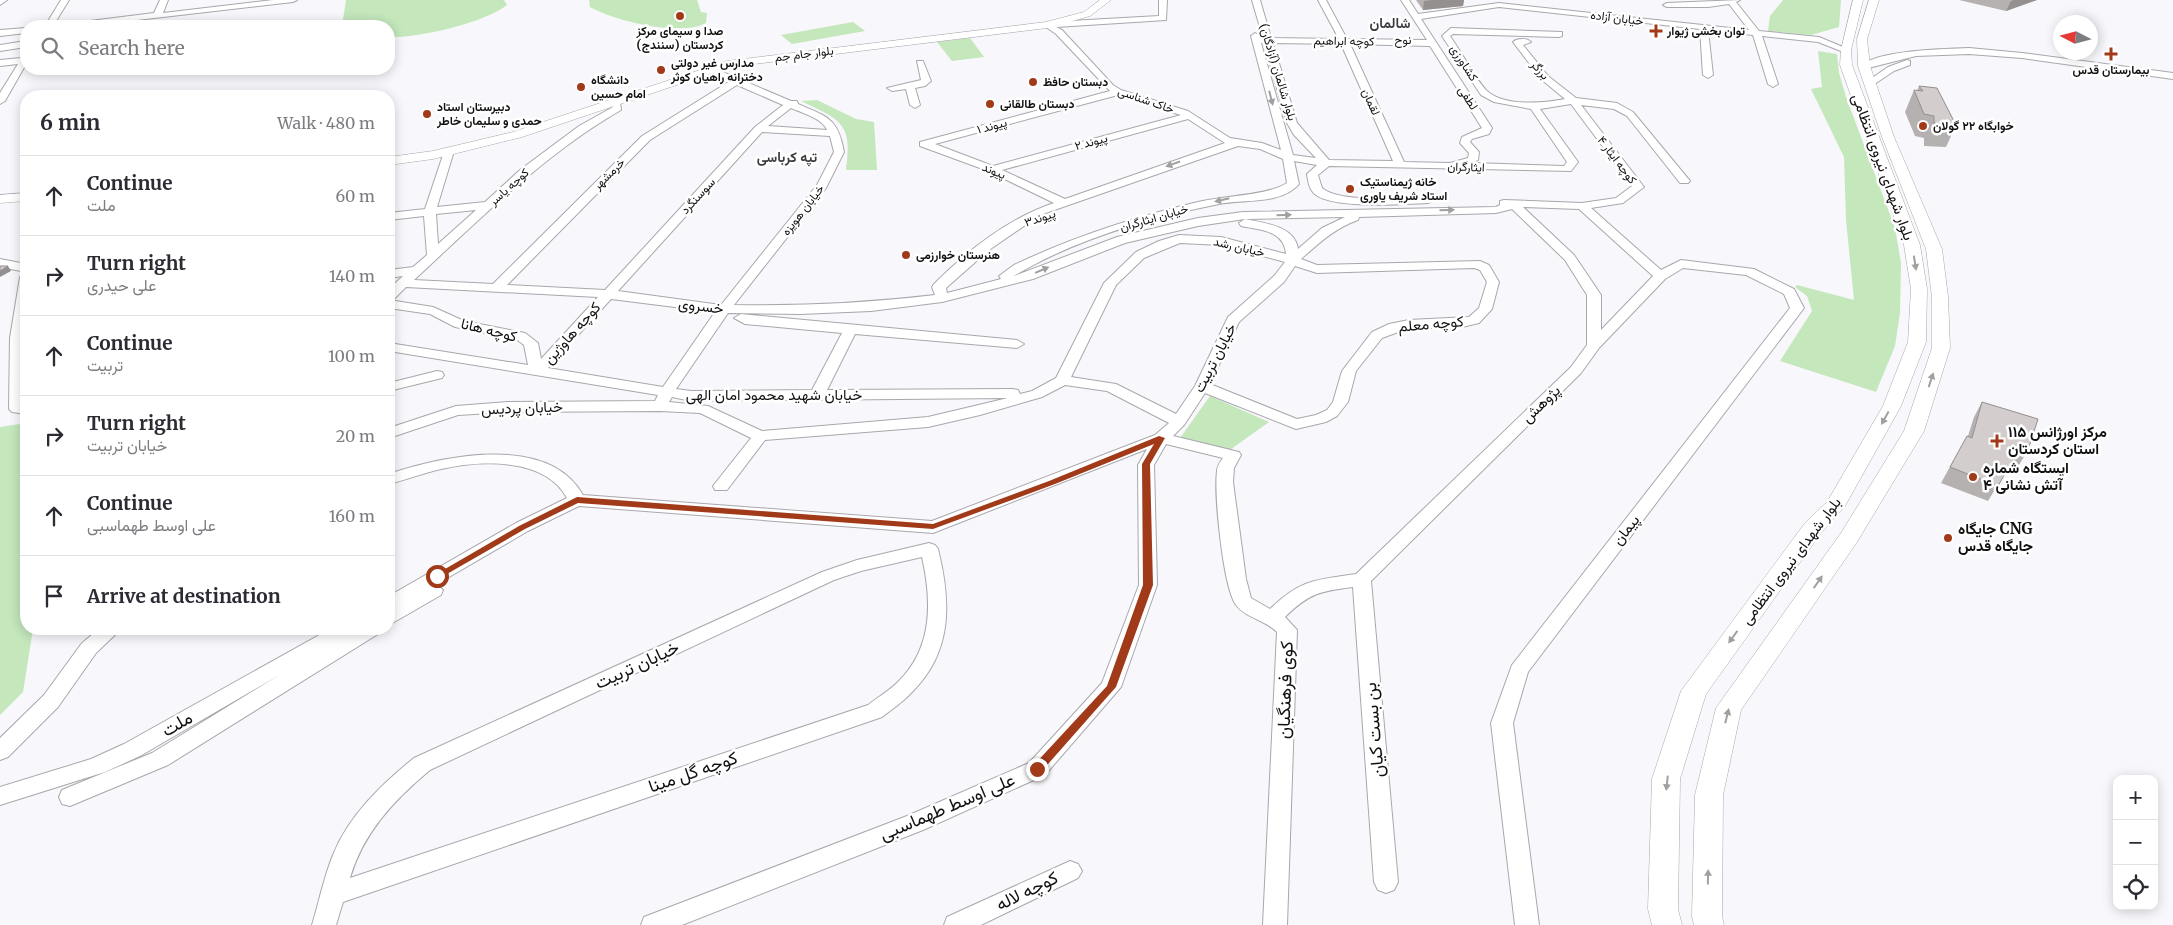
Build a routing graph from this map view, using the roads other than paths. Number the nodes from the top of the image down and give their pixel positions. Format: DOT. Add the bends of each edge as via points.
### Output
graph roads {
  1 [pos="3,0"];
  2 [pos="65,0"];
  3 [pos="164,0"];
  4 [pos="294,0"];
  5 [pos="1106,0"];
  6 [pos="1163,0"];
  7 [pos="1246,0"];
  8 [pos="1256,0"];
  9 [pos="1322,0"];
  10 [pos="1405,0"];
  11 [pos="1733,0"];
  12 [pos="1858,0"];
  13 [pos="1874,0"];
  14 [pos="0,3"];
  15 [pos="244,3"];
  16 [pos="1490,3"];
  17 [pos="1095,4"];
  18 [pos="1593,4"];
  19 [pos="157,16"];
  20 [pos="1600,16"];
  21 [pos="1416,17"];
  22 [pos="235,18"];
  23 [pos="1129,18"];
  24 [pos="53,20"];
  25 [pos="121,20"];
  26 [pos="1050,24"];
  27 [pos="1678,26"];
  28 [pos="1704,29"];
  29 [pos="20,31"];
  30 [pos="1254,31"];
  31 [pos="0,33"];
  32 [pos="1559,34"];
  33 [pos="1758,34"];
  34 [pos="1267,39"];
  35 [pos="1343,40"];
  36 [pos="1819,40"];
  37 [pos="1431,41"];
  38 [pos="1527,42"];
  39 [pos="1847,43"];
  40 [pos="20,45"];
  41 [pos="0,48"];
  42 [pos="20,59"];
  43 [pos="920,62"];
  44 [pos="0,63"];
  45 [pos="2074,63"];
  46 [pos="20,68"];
  47 [pos="1890,69"];
  48 [pos="711,70"];
  49 [pos="1869,71"];
  50 [pos="1708,75"];
  51 [pos="2173,76"];
  52 [pos="1266,78"];
  53 [pos="1279,78"];
  54 [pos="14,79"];
  55 [pos="0,81"];
  56 [pos="737,81"];
  57 [pos="1773,84"];
  58 [pos="910,86"];
  59 [pos="892,88"];
  60 [pos="1118,92"];
  61 [pos="0,100"];
  62 [pos="1573,101"];
  63 [pos="617,102"];
  64 [pos="794,104"];
  65 [pos="915,105"];
  66 [pos="1534,107"];
  67 [pos="1189,116"];
  68 [pos="759,129"];
  69 [pos="1279,130"];
  70 [pos="834,133"];
  71 [pos="1236,143"];
  72 [pos="924,144"];
  73 [pos="1262,146"];
  74 [pos="449,151"];
  75 [pos="395,156"];
  76 [pos="1288,157"];
  77 [pos="395,160"];
  78 [pos="1326,163"];
  79 [pos="1400,165"];
  80 [pos="1443,166"];
  81 [pos="992,169"];
  82 [pos="1684,181"];
  83 [pos="1899,183"];
  84 [pos="20,192"];
  85 [pos="0,194"];
  86 [pos="20,198"];
  87 [pos="0,200"];
  88 [pos="1062,202"];
  89 [pos="489,205"];
  90 [pos="1514,205"];
  91 [pos="1582,206"];
  92 [pos="430,211"];
  93 [pos="1373,213"];
  94 [pos="395,215"];
  95 [pos="1198,222"];
  96 [pos="1014,226"];
  97 [pos="434,257"];
  98 [pos="20,260"];
  99 [pos="1293,260"];
  100 [pos="0,261"];
  101 [pos="1342,269"];
  102 [pos="419,270"];
  103 [pos="395,273"];
  104 [pos="1660,276"];
  105 [pos="405,283"];
  106 [pos="995,283"];
  107 [pos="496,288"];
  108 [pos="395,291"];
  109 [pos="607,294"];
  110 [pos="942,298"];
  111 [pos="395,305"];
  112 [pos="724,309"];
  113 [pos="20,318"];
  114 [pos="850,330"];
  115 [pos="1017,344"];
  116 [pos="1594,345"];
  117 [pos="395,348"];
  118 [pos="537,372"];
  119 [pos="437,375"];
  120 [pos="1063,380"];
  121 [pos="395,386"];
  122 [pos="1202,386"];
  123 [pos="1013,393"];
  124 [pos="817,395"];
  125 [pos="663,400"];
  126 [pos="20,409"];
  127 [pos="1179,422"];
  128 [pos="395,432"];
  129 [pos="760,436"];
  130 [pos="1161,438"];
  131 [pos="1146,464"];
  132 [pos="395,477"];
  133 [pos="721,486"];
  134 [pos="577,500"];
  135 [pos="929,550"];
  136 [pos="437,576"];
  137 [pos="1362,579"];
  138 [pos="395,600"];
  139 [pos="395,614"];
  140 [pos="1274,617"];
  141 [pos="334,635"];
  142 [pos="361,635"];
  143 [pos="90,639"];
  144 [pos="0,751"];
  145 [pos="0,796"];
  146 [pos="70,798"];
  147 [pos="1070,871"];
  148 [pos="1386,882"];
  149 [pos="334,894"];
  150 [pos="324,925"];
  151 [pos="653,925"];
  152 [pos="956,925"];
  153 [pos="1275,925"];
  154 [pos="1527,925"];
  155 [pos="1667,925"];
  156 [pos="1709,925"];
  1 -- 14 [label="street"];
  2 -- 24 [label="street"];
  3 -- 19 [label="street"];
  4 -- 15 [label="street"];
  5 -- 17 [label="main road, بلوار جام جم"];
  6 -- 23 [label="street" via="1163,18"];
  7 -- 30 [label="street, بلوار شالمان (آزادگان)"];
  8 -- 34 [label="street, بلوار شالمان (آزادگان)"];
  9 -- 35 [label="street, لقمان"];
  10 -- 21 [label="street, لطفی"];
  11 -- 27 [label="street" via="1667,5"];
  11 -- 33 [label="street"];
  12 -- 39 [label="main road, بلوار شهدای نیروی انتظامی"];
  13 -- 49 [label="main road, بلوار شهدای نیروی انتظامی" via="1862,39"];
  15 -- 19 [label="street"];
  15 -- 22 [label="street"];
  16 -- 20 [label="street, خیابان آزاده"];
  16 -- 21 [label="street, خیابان آزاده"];
  17 -- 23 [label="street"];
  17 -- 26 [label="main road, بلوار جام جم" via="1078,18"];
  17 -- 75 [label="main road, بلوار جام جم" via="1038,23 722,61 508,133"];
  18 -- 20 [label="street"];
  19 -- 25 [label="street"];
  20 -- 27 [label="street, خیابان آزاده"];
  21 -- 37 [label="street, لطفی"];
  23 -- 26 [label="street" via="1073,25"];
  26 -- 48 [label="main road, بلوار جام جم" via="747,60"];
  26 -- 60 [label="street, خاک شناسی"];
  27 -- 28 [label="street, خیابان آزاده"];
  28 -- 33 [label="street, خیابان آزاده"];
  28 -- 50 [label="street"];
  29 -- 31 [label="street"];
  30 -- 34 [label="street, کوچه ابراهیم"];
  30 -- 52 [label="street, بلوار شالمان (آزادگان)"];
  32 -- 66 [label="street, کشاورزی" via="1451,31 1446,36 1484,93 1497,100"];
  33 -- 36 [label="street, خیابان آزاده"];
  33 -- 57 [label="street"];
  34 -- 35 [label="street, کوچه ابراهیم"];
  34 -- 53 [label="street, بلوار شالمان (آزادگان)"];
  35 -- 37 [label="street, کوچه ابراهیم"];
  35 -- 79 [label="street, لقمان"];
  36 -- 39 [label="street"];
  36 -- 39 [label="street"];
  37 -- 80 [label="street, لطفی" via="1487,128 1485,132 1467,136 1465,143 1474,152 1473,160"];
  38 -- 62 [label="street, برزگر" via="1517,42 1545,78"];
  39 -- 83 [label="main road, بلوار شهدای نیروی انتظامی" via="1846,65"];
  40 -- 41 [label="street"];
  42 -- 44 [label="street"];
  43 -- 58 [label="street" via="926,81"];
  45 -- 47 [label="street" via="1954,56 1914,61"];
  45 -- 49 [label="street" via="2025,55 1947,51 1913,54"];
  45 -- 51 [label="street"];
  46 -- 54 [label="street"];
  47 -- 49 [label="street"];
  47 -- 49 [label="street"];
  48 -- 56 [label="street"];
  48 -- 63 [label="main road, بلوار جام جم"];
  49 -- 83 [label="main road, بلوار شهدای نیروی انتظامی"];
  52 -- 53 [label="street"];
  52 -- 69 [label="street, بلوار شالمان (آزادگان), one-way"];
  53 -- 78 [label="street, بلوار شالمان (آزادگان)" via="1292,123"];
  54 -- 55 [label="street"];
  54 -- 61 [label="street"];
  56 -- 64 [label="street"];
  56 -- 107 [label="street, خرمشهر" via="646,138"];
  58 -- 59 [label="street"];
  58 -- 65 [label="street"];
  60 -- 67 [label="street, خاک شناسی"];
  60 -- 72 [label="street, پیوند ۱"];
  62 -- 66 [label="street"];
  62 -- 82 [label="street" via="1611,105 1630,114"];
  62 -- 91 [label="street, کوچه ایثار ۴" via="1638,187 1619,201"];
  63 -- 74 [label="main road, بلوار جام جم" via="515,136"];
  63 -- 89 [label="street, کوچه یاسر" via="618,108 583,128 524,172"];
  64 -- 68 [label="street, سوسنگرد" via="784,108"];
  64 -- 70 [label="street" via="830,124"];
  66 -- 80 [label="street, ایثارگران" via="1573,162 1567,169"];
  67 -- 71 [label="street, خاک شناسی" via="1227,141"];
  67 -- 81 [label="street, پیوند ۲"];
  68 -- 70 [label="street"];
  68 -- 109 [label="street, سوسنگرد"];
  69 -- 73 [label="street" via="1276,138"];
  69 -- 76 [label="street, بلوار شالمان (آزادگان)"];
  70 -- 112 [label="street, خیابان هویزه" via="839,152 822,186"];
  71 -- 73 [label="street, خاک شناسی"];
  71 -- 88 [label="street, پیوند۳, one-way"];
  72 -- 81 [label="street, پیوند"];
  73 -- 76 [label="street, خاک شناسی"];
  73 -- 96 [label="street, پیوند۳"];
  74 -- 77 [label="main road, بلوار جام جم"];
  74 -- 92 [label="street"];
  76 -- 78 [label="street, ایثارگران"];
  76 -- 106 [label="street, خیابان ایثارگران, one-way" via="1293,184 1284,191 1192,206 1114,229 1058,250 1012,271"];
  78 -- 79 [label="street, ایثارگران"];
  78 -- 90 [label="street" via="1312,174 1320,192 1333,198 1491,200"];
  79 -- 80 [label="street, ایثارگران"];
  81 -- 88 [label="street, پیوند"];
  83 -- 155 [label="main road, بلوار شهدای نیروی انتظامی, one-way" via="1919,289 1917,342 1892,406 1835,506 1813,528 1694,691 1666,779 1663,910"];
  156 -- 83 [label="main road, بلوار شهدای نیروی انتظامی, one-way" via="1709,795 1729,708 1849,537 1914,430 1941,348 1940,297 1934,249"];
  84 -- 85 [label="main road"];
  86 -- 87 [label="main road"];
  88 -- 96 [label="street, پیوند۳"];
  89 -- 92 [label="street"];
  89 -- 97 [label="street, کوچه یاسر"];
  90 -- 91 [label="street, کوچه ایثار ۴"];
  93 -- 90 [label="street, one-way" via="1496,210"];
  90 -- 116 [label="street" via="1570,258 1594,295"];
  91 -- 104 [label="street"];
  92 -- 94 [label="street"];
  92 -- 97 [label="street"];
  95 -- 93 [label="street, one-way" via="1243,216"];
  93 -- 99 [label="street, خیابان تربیت" via="1341,222"];
  95 -- 99 [label="street" via="1266,227 1282,234 1291,244"];
  106 -- 95 [label="street, one-way" via="1028,276 1122,240"];
  96 -- 110 [label="street" via="950,275 939,287"];
  97 -- 102 [label="street, کوچه یاسر"];
  98 -- 100 [label="street"];
  99 -- 101 [label="street, خیابان رشد" via="1317,269"];
  99 -- 120 [label="street, خیابان رشد" via="1221,241 1179,239 1140,255 1110,283 1066,368"];
  99 -- 122 [label="street, خیابان تربیت" via="1279,280 1233,320"];
  101 -- 122 [label="street, کوچه معلم" via="1470,264 1485,268 1493,282 1485,309 1474,320 1410,324 1377,335 1352,366 1340,402 1332,413 1321,419 1296,424"];
  102 -- 103 [label="street"];
  102 -- 105 [label="street, کوچه یاسر"];
  104 -- 116 [label="street, پژوهش"];
  104 -- 154 [label="street, پیمان" via="1681,264 1749,272 1789,292 1797,308 1519,670 1502,724"];
  105 -- 107 [label="street, خسروی"];
  105 -- 108 [label="street, کوچه یاسر"];
  106 -- 110 [label="street, خسروی"];
  107 -- 109 [label="street, خسروی"];
  109 -- 112 [label="street, خسروی"];
  109 -- 118 [label="street, کوچه هاوژین"];
  110 -- 112 [label="street, خسروی" via="871,307"];
  111 -- 118 [label="street, کوچه هانا" via="433,311 460,324 520,336 531,343"];
  112 -- 114 [label="street" via="745,320"];
  112 -- 125 [label="street, خیابان هویزه"];
  113 -- 126 [label="street" via="17,338 17,409"];
  114 -- 115 [label="street"];
  114 -- 124 [label="street"];
  116 -- 137 [label="street, پژوهش" via="1576,370"];
  117 -- 118 [label="street, خیابان شهید محمود امان الهی"];
  118 -- 125 [label="street, خیابان شهید محمود امان الهی"];
  119 -- 121 [label="street"];
  120 -- 127 [label="street" via="1111,387"];
  120 -- 129 [label="street" via="1037,394 928,422"];
  122 -- 127 [label="street, خیابان تربیت"];
  123 -- 124 [label="street, خیابان شهید محمود امان الهی"];
  124 -- 125 [label="street, خیابان شهید محمود امان الهی"];
  125 -- 128 [label="street, خیابان پردیس" via="456,411"];
  125 -- 129 [label="street" via="703,409"];
  127 -- 130 [label="street, خیابان تربیت"];
  129 -- 133 [label="street"];
  130 -- 131 [label="street, خیابان تربیت"];
  130 -- 134 [label="street" via="933,527"];
  130 -- 140 [label="street" via="1233,455 1225,473 1235,577 1241,599 1250,608"];
  131 -- 151 [label="street, علی اوسط طهماسبی" via="1148,585 1111,687 1037,769 914,823"];
  132 -- 134 [label="street" via="466,458 506,459 545,468 567,484"];
  134 -- 136 [label="street"];
  135 -- 149 [label="street, خیابان تربیت" via="828,576 422,764 394,786 367,819 345,856"];
  135 -- 149 [label="street, کوچه گل مینا" via="937,578 939,611 931,652 908,684 875,711"];
  136 -- 138 [label="street"];
  136 -- 139 [label="street" via="446,583"];
  137 -- 140 [label="street" via="1306,589"];
  137 -- 148 [label="street, بن بست کیان"];
  140 -- 153 [label="street, کوی فرهنگیان" via="1287,630"];
  141 -- 145 [label="street, ملت" via="132,750 97,766"];
  142 -- 146 [label="street" via="160,759"];
  143 -- 144 [label="street" via="51,701"];
  147 -- 152 [label="street, کوچه لاله"];
  149 -- 150 [label="street, خیابان تربیت"];
}
